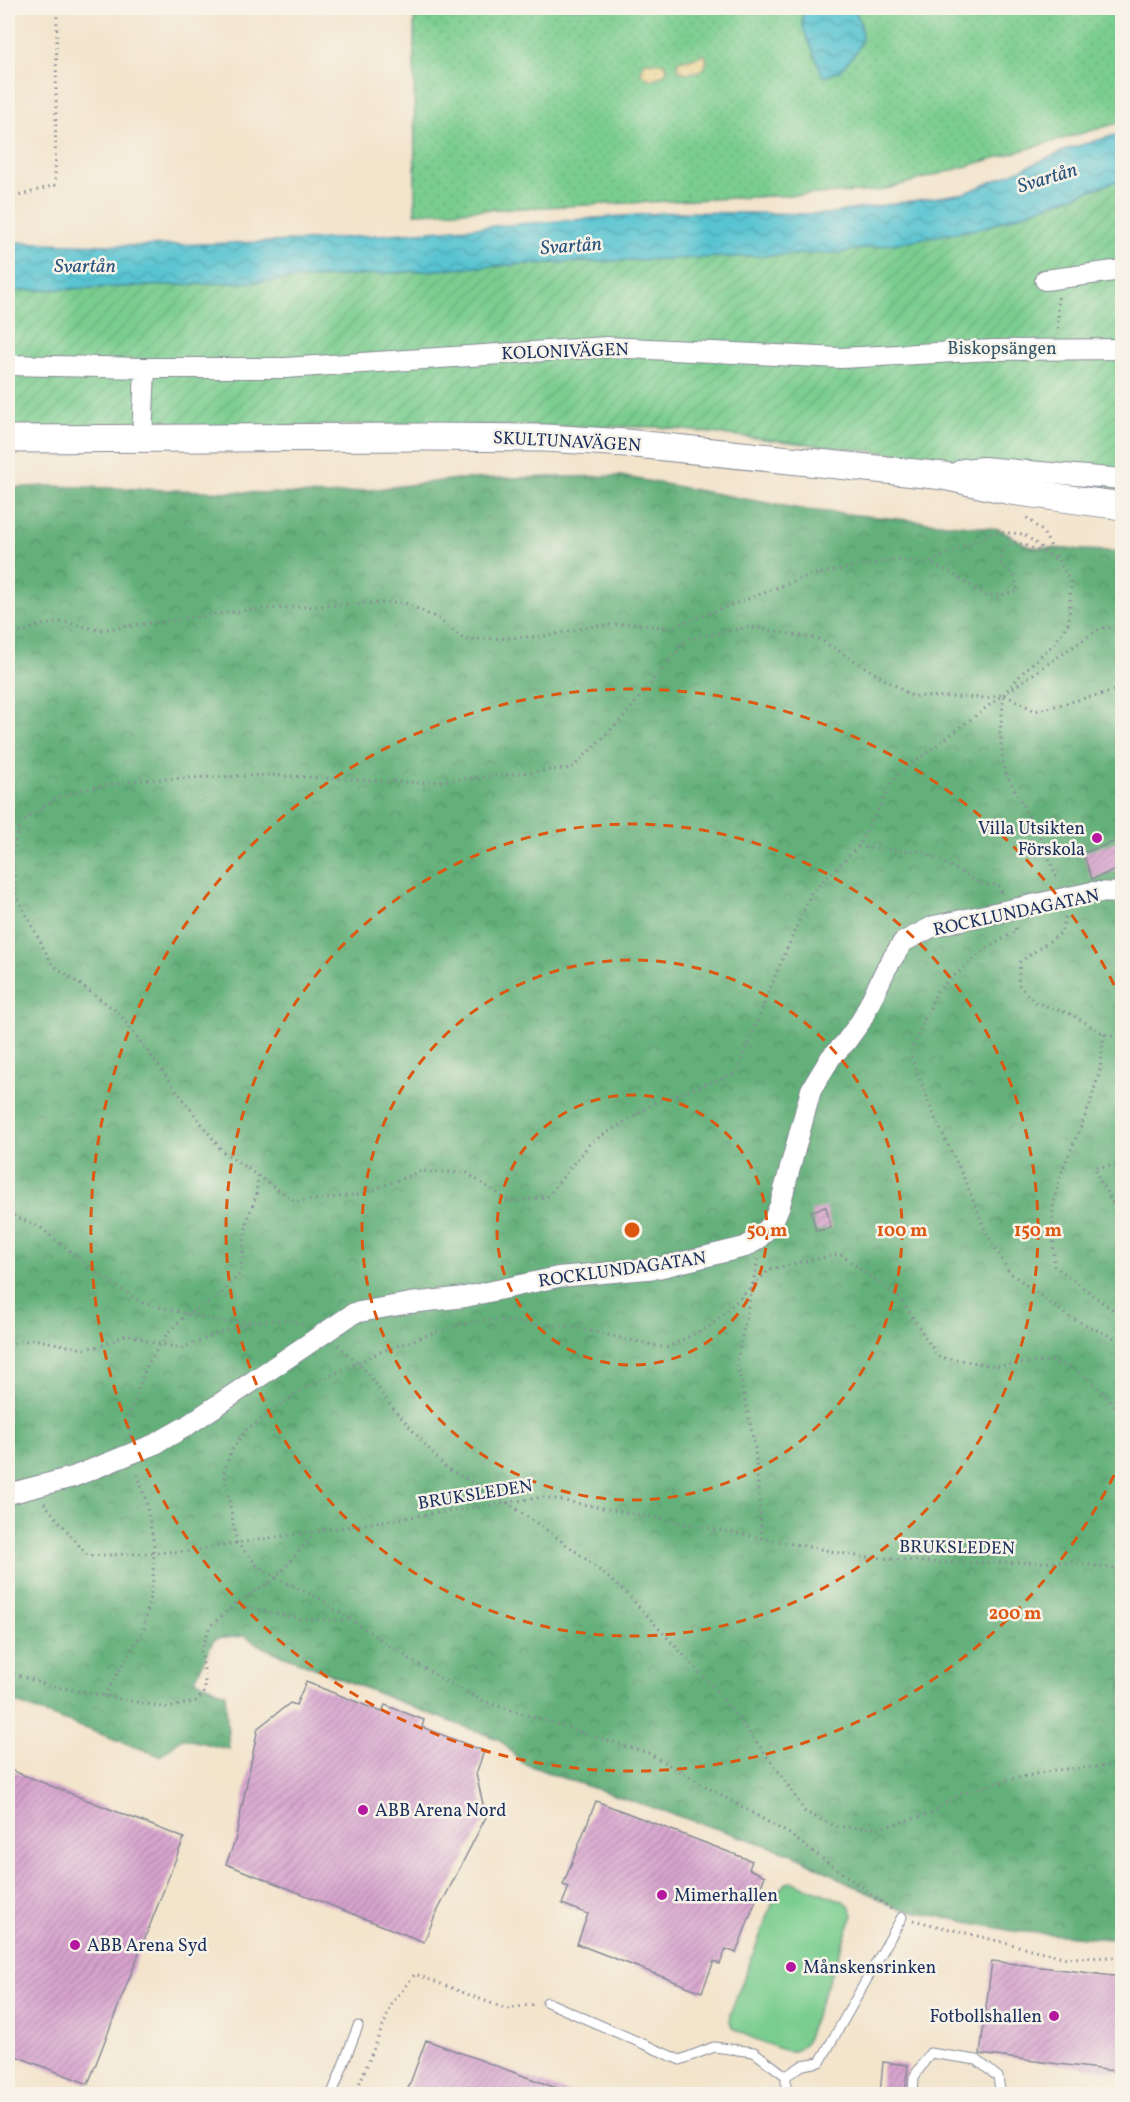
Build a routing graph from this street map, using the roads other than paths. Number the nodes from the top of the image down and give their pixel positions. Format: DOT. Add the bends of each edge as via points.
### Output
graph roads {
  1 [pos="1122,270"];
  2 [pos="1051,278"];
  3 [pos="1122,349"];
  4 [pos="8,365"];
  5 [pos="145,368"];
  6 [pos="8,439"];
  7 [pos="142,440"];
  8 [pos="950,477"];
  9 [pos="1122,479"];
  10 [pos="1122,506"];
  11 [pos="1122,893"];
  12 [pos="8,1494"];
  13 [pos="902,1917"];
  14 [pos="547,2002"];
  15 [pos="358,2026"];
  16 [pos="786,2076"];
  17 [pos="332,2094"];
  18 [pos="786,2094"];
  19 [pos="913,2094"];
  20 [pos="997,2094"];
  1 -- 2 [label="street"];
  3 -- 5 [label="street, KOLONIVÄGEN" via="993,350 841,358 607,347 285,368"];
  4 -- 5 [label="street, KOLONIVÄGEN"];
  5 -- 7 [label="street"];
  6 -- 7 [label="street, SKULTUNAVÄGEN"];
  7 -- 8 [label="street, SKULTUNAVÄGEN" via="412,437 627,442"];
  8 -- 9 [label="street" via="963,469 983,467"];
  8 -- 10 [label="street, SKULTUNAVÄGEN" via="1011,491"];
  11 -- 12 [label="street, ROCKLUNDAGATAN" via="1092,892 934,926 903,942 861,1021 831,1057 811,1090 780,1205 772,1224 745,1247 658,1268 558,1277 465,1297 354,1313 155,1444 74,1477"];
  13 -- 16 [label="lane" via="820,2062 803,2065"];
  14 -- 16 [label="lane" via="680,2060 714,2047 754,2052"];
  15 -- 17 [label="lane"];
  16 -- 18 [label="lane"];
  19 -- 20 [label="lane" via="914,2078 930,2053 976,2060 998,2077"];
}
